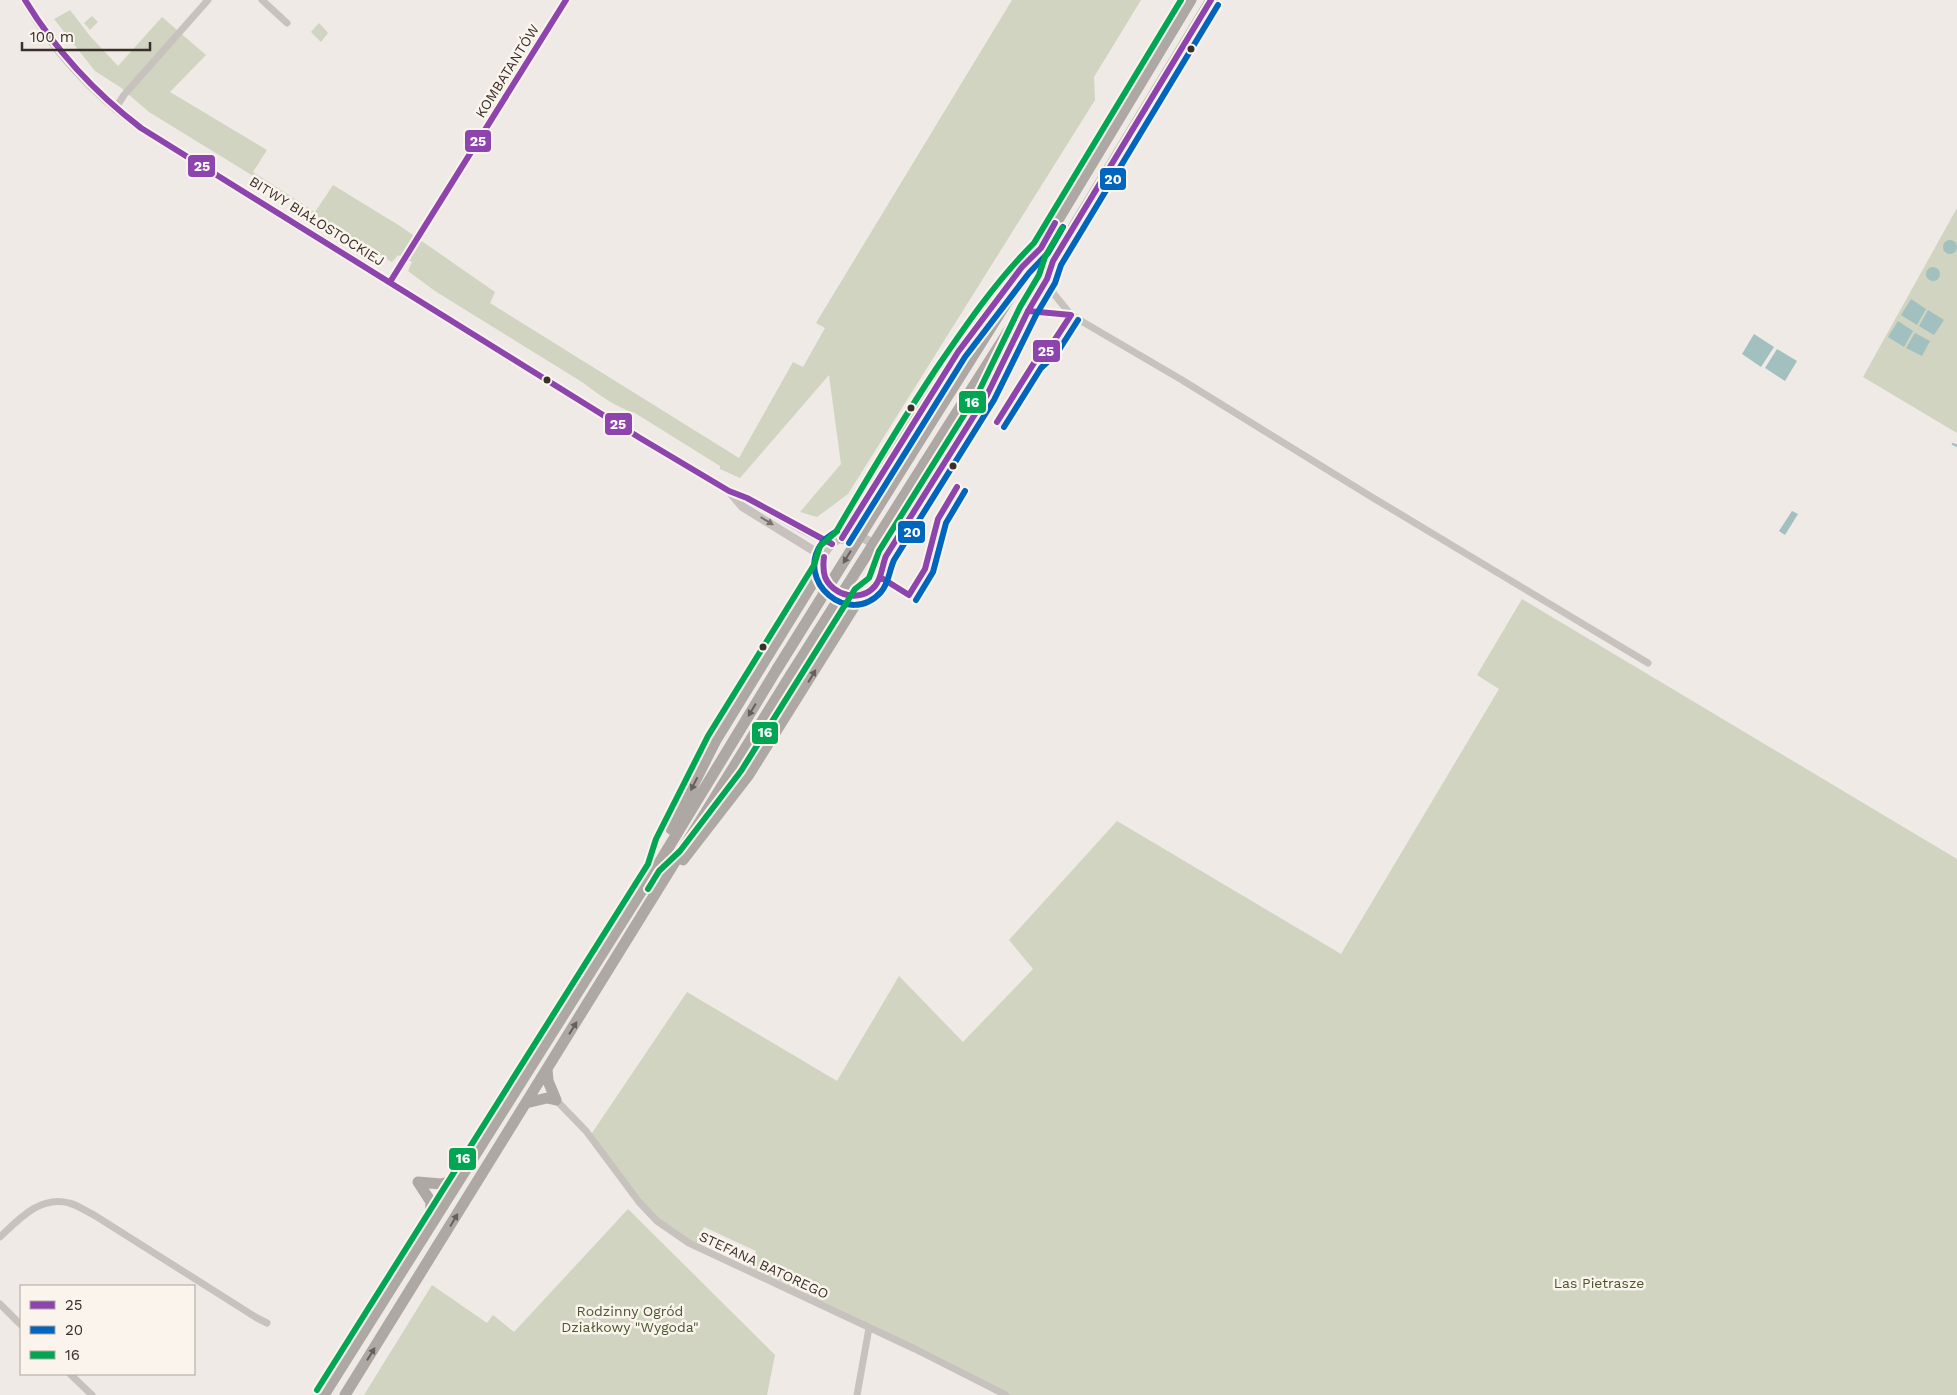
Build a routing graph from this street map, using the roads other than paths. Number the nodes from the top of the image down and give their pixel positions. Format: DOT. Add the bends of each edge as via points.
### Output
graph roads {
  1 [pos="25,0"];
  2 [pos="208,0"];
  3 [pos="262,0"];
  4 [pos="566,0"];
  5 [pos="1191,0"];
  6 [pos="1211,0"];
  7 [pos="287,22"];
  8 [pos="115,109"];
  9 [pos="1041,248"];
  10 [pos="1053,261"];
  11 [pos="1047,279"];
  12 [pos="390,282"];
  13 [pos="1028,310"];
  14 [pos="1071,315"];
  15 [pos="730,491"];
  16 [pos="837,541"];
  17 [pos="823,562"];
  18 [pos="882,564"];
  19 [pos="862,594"];
  20 [pos="1648,663"];
  21 [pos="656,868"];
  22 [pos="666,877"];
  23 [pos="547,1070"];
  24 [pos="556,1100"];
  25 [pos="526,1103"];
  26 [pos="459,1179"];
  27 [pos="430,1226"];
  28 [pos="0,1237"];
  29 [pos="0,1304"];
  30 [pos="267,1323"];
  31 [pos="20,1324"];
  32 [pos="869,1328"];
  33 [pos="71,1375"];
  34 [pos="995,1393"];
  35 [pos="92,1395"];
  36 [pos="324,1395"];
  37 [pos="345,1395"];
  38 [pos="857,1395"];
  39 [pos="1006,1395"];
  1 -- 8 [label="street, BITWY BIAŁOSTOCKIEJ" via="56,49"];
  2 -- 8 [label="street"];
  3 -- 7 [label="street"];
  4 -- 12 [label="street, KOMBATANTÓW"];
  5 -- 9 [label="highway"];
  6 -- 10 [label="highway"];
  8 -- 12 [label="street, BITWY BIAŁOSTOCKIEJ" via="183,155"];
  9 -- 16 [label="highway" via="963,345"];
  9 -- 21 [label="highway, one-way, bridge"];
  10 -- 11 [label="highway"];
  10 -- 22 [label="highway, bridge"];
  11 -- 13 [label="highway"];
  11 -- 14 [label="street"];
  12 -- 15 [label="street, BITWY BIAŁOSTOCKIEJ"];
  13 -- 14 [label="street"];
  13 -- 18 [label="street" via="987,395"];
  14 -- 20 [label="street"];
  15 -- 16 [label="street, BITWY BIAŁOSTOCKIEJ" via="802,529"];
  15 -- 17 [label="street, BITWY BIAŁOSTOCKIEJ, one-way" via="743,506"];
  16 -- 17 [label="street"];
  16 -- 18 [label="street" via="856,536 868,541 878,551"];
  17 -- 19 [label="street" via="827,582 839,593"];
  17 -- 21 [label="highway, one-way" via="716,740 664,843"];
  18 -- 19 [label="street" via="877,583"];
  22 -- 19 [label="highway, one-way" via="687,857 748,776"];
  21 -- 26 [label="highway"];
  23 -- 22 [label="highway, one-way"];
  23 -- 24 [label="highway"];
  23 -- 25 [label="highway"];
  24 -- 25 [label="highway" via="547,1098"];
  24 -- 32 [label="street, STEFANA BATOREGO" via="586,1131 639,1202 672,1232 688,1243"];
  37 -- 25 [label="highway, one-way"];
  26 -- 27 [label="highway"];
  26 -- 27 [label="highway" via="441,1184 418,1182 431,1202"];
  27 -- 36 [label="highway"];
  28 -- 30 [label="street" via="30,1210 63,1202 74,1205"];
  29 -- 31 [label="street"];
  32 -- 34 [label="street, STEFANA BATOREGO"];
  32 -- 38 [label="street"];
  33 -- 35 [label="street"];
  34 -- 39 [label="street, STEFANA BATOREGO"];
}
